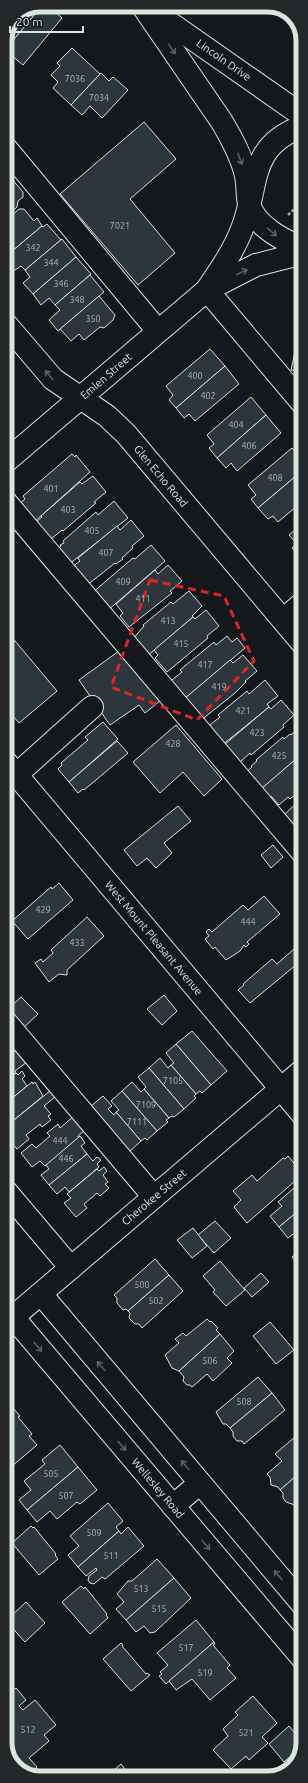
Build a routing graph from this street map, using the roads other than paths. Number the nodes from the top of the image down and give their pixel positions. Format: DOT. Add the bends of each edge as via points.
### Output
graph roads {
  1 [pos="148,12"];
  2 [pos="153,12"];
  3 [pos="296,111"];
  4 [pos="296,129"];
  5 [pos="12,155"];
  6 [pos="250,205"];
  7 [pos="296,245"];
  8 [pos="296,255"];
  9 [pos="207,290"];
  10 [pos="12,331"];
  11 [pos="158,331"];
  12 [pos="296,396"];
  13 [pos="80,398"];
  14 [pos="12,456"];
  15 [pos="12,508"];
  16 [pos="296,610"];
  17 [pos="283,620"];
  18 [pos="296,636"];
  19 [pos="92,707"];
  20 [pos="12,767"];
  21 [pos="12,769"];
  22 [pos="296,845"];
  23 [pos="12,1029"];
  24 [pos="296,1076"];
  25 [pos="281,1088"];
  26 [pos="296,1106"];
  27 [pos="154,1197"];
  28 [pos="12,1198"];
  29 [pos="71,1268"];
  30 [pos="41,1294"];
  31 [pos="12,1318"];
  32 [pos="12,1324"];
  33 [pos="200,1483"];
  34 [pos="173,1506"];
  35 [pos="296,1597"];
  36 [pos="296,1651"];
  1 -- 6 [label="street, one-way" via="234,143 246,177"];
  2 -- 3 [label="street, Lincoln Drive"];
  4 -- 6 [label="street, Emlen Street" via="275,141 266,152 259,164"];
  5 -- 11 [label="street"];
  6 -- 7 [label="street, one-way" via="268,230"];
  6 -- 9 [label="street, Emlen Street" via="234,246"];
  9 -- 8 [label="street, Emlen Street, one-way" via="256,265"];
  9 -- 11 [label="street, Emlen Street"];
  9 -- 12 [label="street"];
  13 -- 10 [label="street, Glen Echo Road, one-way" via="53,379"];
  11 -- 13 [label="street, Emlen Street"];
  13 -- 14 [label="street, Emlen Street"];
  13 -- 17 [label="street, Glen Echo Road" via="107,416 126,434"];
  15 -- 22 [label="street"];
  16 -- 17 [label="street"];
  17 -- 18 [label="street, Glen Echo Road"];
  19 -- 20 [label="street"];
  21 -- 25 [label="street, West Mount Pleasant Avenue"];
  23 -- 27 [label="street"];
  24 -- 25 [label="street, Cherokee Street"];
  25 -- 26 [label="street, West Mount Pleasant Avenue"];
  25 -- 27 [label="street, Cherokee Street"];
  27 -- 29 [label="street, Cherokee Street"];
  28 -- 29 [label="street"];
  29 -- 30 [label="street, Cherokee Street"];
  30 -- 31 [label="street, Cherokee Street"];
  33 -- 30 [label="street, one-way"];
  32 -- 34 [label="street, Wellesley Road, one-way"];
  33 -- 34 [label="street"];
  35 -- 33 [label="street, one-way"];
  34 -- 36 [label="street, Wellesley Road, one-way"];
}
